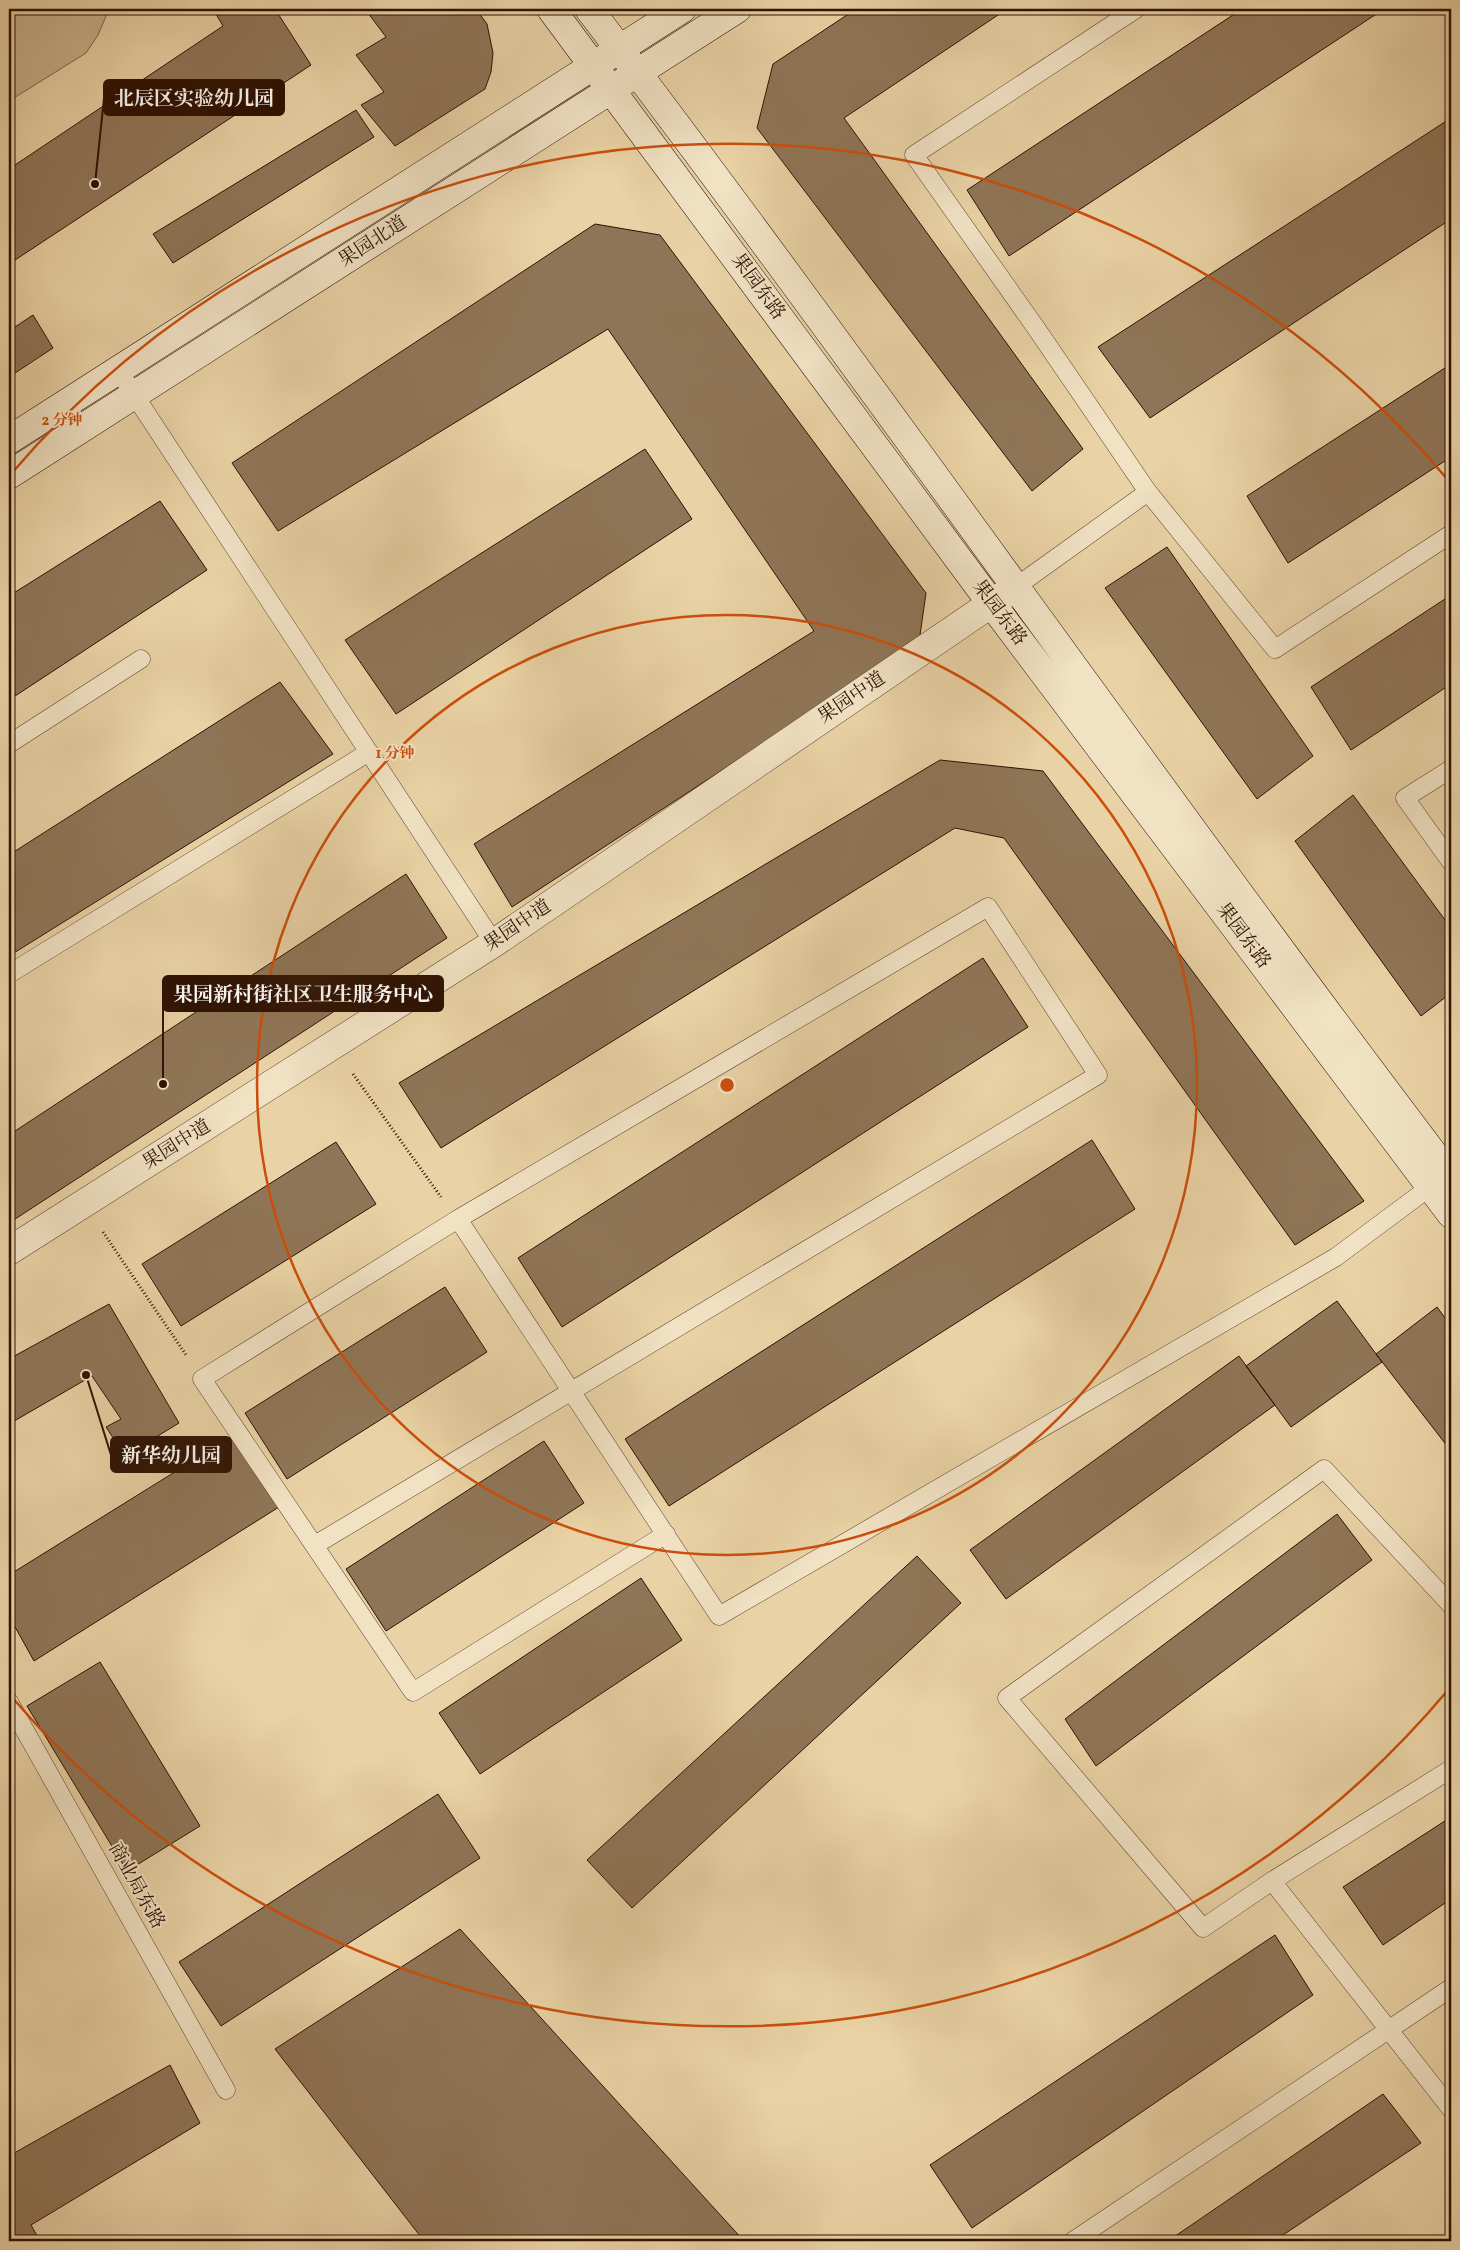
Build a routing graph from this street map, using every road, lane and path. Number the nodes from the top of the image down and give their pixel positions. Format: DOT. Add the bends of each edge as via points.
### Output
graph roads {
  1 [pos="551,9"];
  2 [pos="589,9"];
  3 [pos="682,9"];
  4 [pos="736,9"];
  5 [pos="1136,9"];
  6 [pos="620,50"];
  7 [pos="594,66"];
  8 [pos="638,73"];
  9 [pos="612,90"];
  10 [pos="118,370"];
  11 [pos="134,395"];
  12 [pos="9,440"];
  13 [pos="9,475"];
  14 [pos="1148,492"];
  15 [pos="1451,534"];
  16 [pos="1017,586"];
  17 [pos="991,603"];
  18 [pos="141,660"];
  19 [pos="9,744"];
  20 [pos="369,752"];
  21 [pos="1451,769"];
  22 [pos="1451,862"];
  23 [pos="494,943"];
  24 [pos="9,974"];
  25 [pos="333,1046"];
  26 [pos="1443,1179"];
  27 [pos="84,1203"];
  28 [pos="1451,1214"];
  29 [pos="458,1219"];
  30 [pos="9,1252"];
  31 [pos="202,1378"];
  32 [pos="572,1391"];
  33 [pos="666,1534"];
  34 [pos="315,1545"];
  35 [pos="1451,1605"];
  36 [pos="9,1702"];
  37 [pos="1451,1769"];
  38 [pos="1272,1881"];
  39 [pos="1451,1988"];
  40 [pos="1388,2030"];
  41 [pos="226,2090"];
  42 [pos="1451,2109"];
  43 [pos="1073,2241"];
  1 -- 7 [label="street, 果园东路"];
  2 -- 6 [label="street, 果园东路"];
  3 -- 6 [label="street, 果园北道"];
  4 -- 8 [label="street, 果园北道"];
  5 -- 14 [label="lane" via="914,155"];
  6 -- 7 [label="street, 果园北道"];
  6 -- 8 [label="street, 果园东路"];
  7 -- 9 [label="street, 果园东路"];
  7 -- 10 [label="street, 果园北道"];
  8 -- 9 [label="street, 果园北道"];
  8 -- 16 [label="street, 果园东路"];
  9 -- 11 [label="street, 果园北道"];
  9 -- 17 [label="street, 果园东路"];
  10 -- 11 [label="lane"];
  10 -- 12 [label="street, 果园北道"];
  11 -- 13 [label="street, 果园北道"];
  11 -- 20 [label="lane"];
  14 -- 15 [label="lane" via="1275,649"];
  14 -- 16 [label="lane"];
  16 -- 17 [label="street, 果园中道"];
  16 -- 26 [label="street, 果园东路"];
  17 -- 23 [label="street, 果园中道"];
  17 -- 26 [label="street, 果园东路"];
  18 -- 19 [label="lane"];
  20 -- 23 [label="lane"];
  20 -- 24 [label="lane"];
  21 -- 22 [label="lane" via="1405,798"];
  23 -- 25 [label="street, 果园中道"];
  25 -- 27 [label="street, 果园中道"];
  25 -- 29 [label="path"];
  26 -- 28 [label="street, 果园东路"];
  26 -- 33 [label="lane" via="1336,1257 718,1616"];
  27 -- 30 [label="street, 果园中道"];
  27 -- 31 [label="path"];
  29 -- 31 [label="lane"];
  29 -- 32 [label="lane"];
  29 -- 32 [label="lane" via="988,907 1098,1075"];
  31 -- 34 [label="lane"];
  32 -- 33 [label="lane"];
  32 -- 34 [label="lane"];
  33 -- 34 [label="lane" via="413,1692"];
  35 -- 38 [label="lane" via="1324,1469 1007,1698 1203,1928"];
  36 -- 41 [label="lane, 商业局东路"];
  37 -- 38 [label="lane"];
  38 -- 40 [label="lane"];
  39 -- 40 [label="lane"];
  40 -- 42 [label="lane"];
  40 -- 43 [label="lane"];
}
